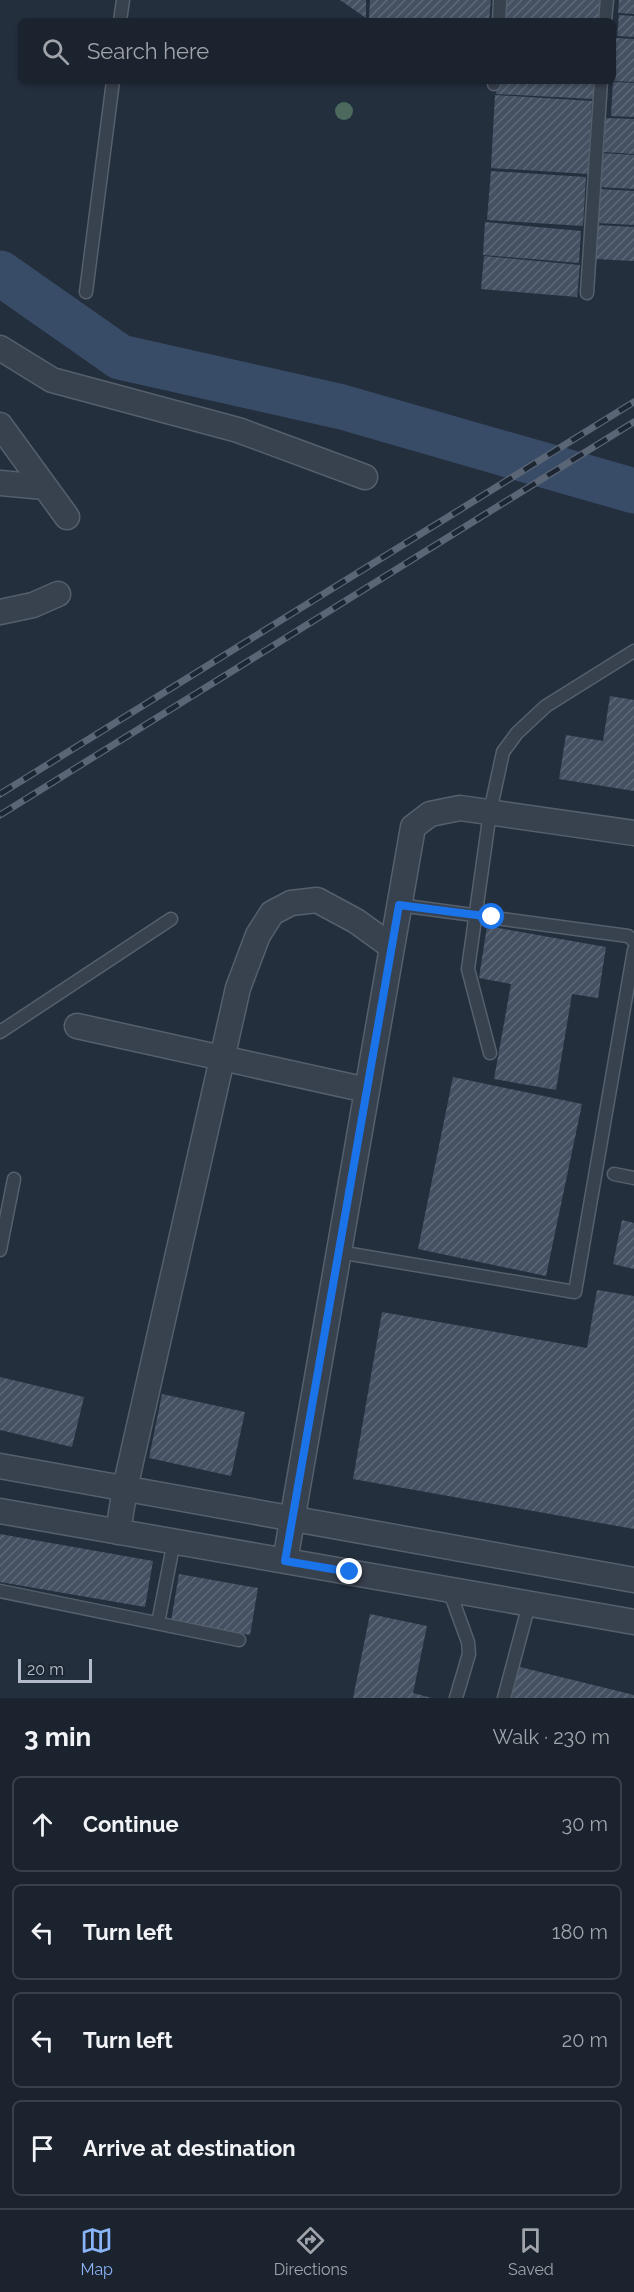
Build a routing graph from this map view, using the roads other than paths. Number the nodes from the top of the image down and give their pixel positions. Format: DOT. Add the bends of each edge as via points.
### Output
graph roads {
  1 [pos="123,0"];
  2 [pos="500,0"];
  3 [pos="607,0"];
  4 [pos="120,18"];
  5 [pos="499,18"];
  6 [pos="605,18"];
  7 [pos="113,84"];
  8 [pos="601,84"];
  9 [pos="86,292"];
  10 [pos="587,293"];
  11 [pos="0,348"];
  12 [pos="0,425"];
  13 [pos="365,477"];
  14 [pos="0,483"];
  15 [pos="44,487"];
  16 [pos="67,517"];
  17 [pos="58,594"];
  18 [pos="0,612"];
  19 [pos="634,651"];
  20 [pos="490,812"];
  21 [pos="634,833"];
  22 [pos="399,905"];
  23 [pos="476,915"];
  24 [pos="171,919"];
  25 [pos="634,941"];
  26 [pos="392,947"];
  27 [pos="634,950"];
  28 [pos="77,1026"];
  29 [pos="0,1032"];
  30 [pos="490,1053"];
  31 [pos="222,1058"];
  32 [pos="367,1090"];
  33 [pos="614,1174"];
  34 [pos="634,1178"];
  35 [pos="14,1179"];
  36 [pos="0,1250"];
  37 [pos="339,1252"];
  38 [pos="0,1466"];
  39 [pos="125,1488"];
  40 [pos="0,1511"];
  41 [pos="292,1519"];
  42 [pos="118,1532"];
  43 [pos="174,1541"];
  44 [pos="285,1561"];
  45 [pos="634,1580"];
  46 [pos="449,1590"];
  47 [pos="0,1591"];
  48 [pos="529,1604"];
  49 [pos="634,1622"];
  50 [pos="158,1623"];
  51 [pos="239,1640"];
  52 [pos="456,1698"];
  53 [pos="504,1698"];
  1 -- 4 [label="lane"];
  2 -- 5 [label="lane"];
  3 -- 6 [label="lane"];
  7 -- 9 [label="lane"];
  8 -- 10 [label="lane"];
  11 -- 13 [label="street" via="52,380 238,430"];
  12 -- 15 [label="street"];
  14 -- 15 [label="street"];
  15 -- 16 [label="street"];
  17 -- 18 [label="street" via="33,605"];
  19 -- 20 [label="lane" via="546,706 517,733 503,753"];
  20 -- 21 [label="street"];
  20 -- 22 [label="street" via="460,808 430,814 413,827"];
  20 -- 23 [label="lane"];
  22 -- 23 [label="lane"];
  22 -- 26 [label="street"];
  23 -- 25 [label="lane" via="628,936"];
  23 -- 30 [label="lane" via="468,969"];
  24 -- 29 [label="lane"];
  26 -- 31 [label="street" via="356,921 316,900 291,903 272,913 258,935 238,988"];
  26 -- 32 [label="street"];
  27 -- 37 [label="lane" via="575,1292"];
  28 -- 31 [label="street"];
  31 -- 32 [label="street"];
  31 -- 39 [label="street"];
  32 -- 37 [label="street"];
  33 -- 34 [label="lane"];
  35 -- 36 [label="lane"];
  37 -- 41 [label="street"];
  38 -- 39 [label="street"];
  39 -- 41 [label="street"];
  39 -- 42 [label="street"];
  40 -- 42 [label="street"];
  41 -- 44 [label="street"];
  41 -- 45 [label="street"];
  42 -- 43 [label="street"];
  43 -- 44 [label="street"];
  43 -- 50 [label="lane"];
  44 -- 46 [label="street"];
  46 -- 48 [label="street"];
  46 -- 52 [label="lane" via="469,1654"];
  47 -- 50 [label="lane"];
  48 -- 49 [label="street"];
  48 -- 53 [label="lane"];
  50 -- 51 [label="lane"];
}
